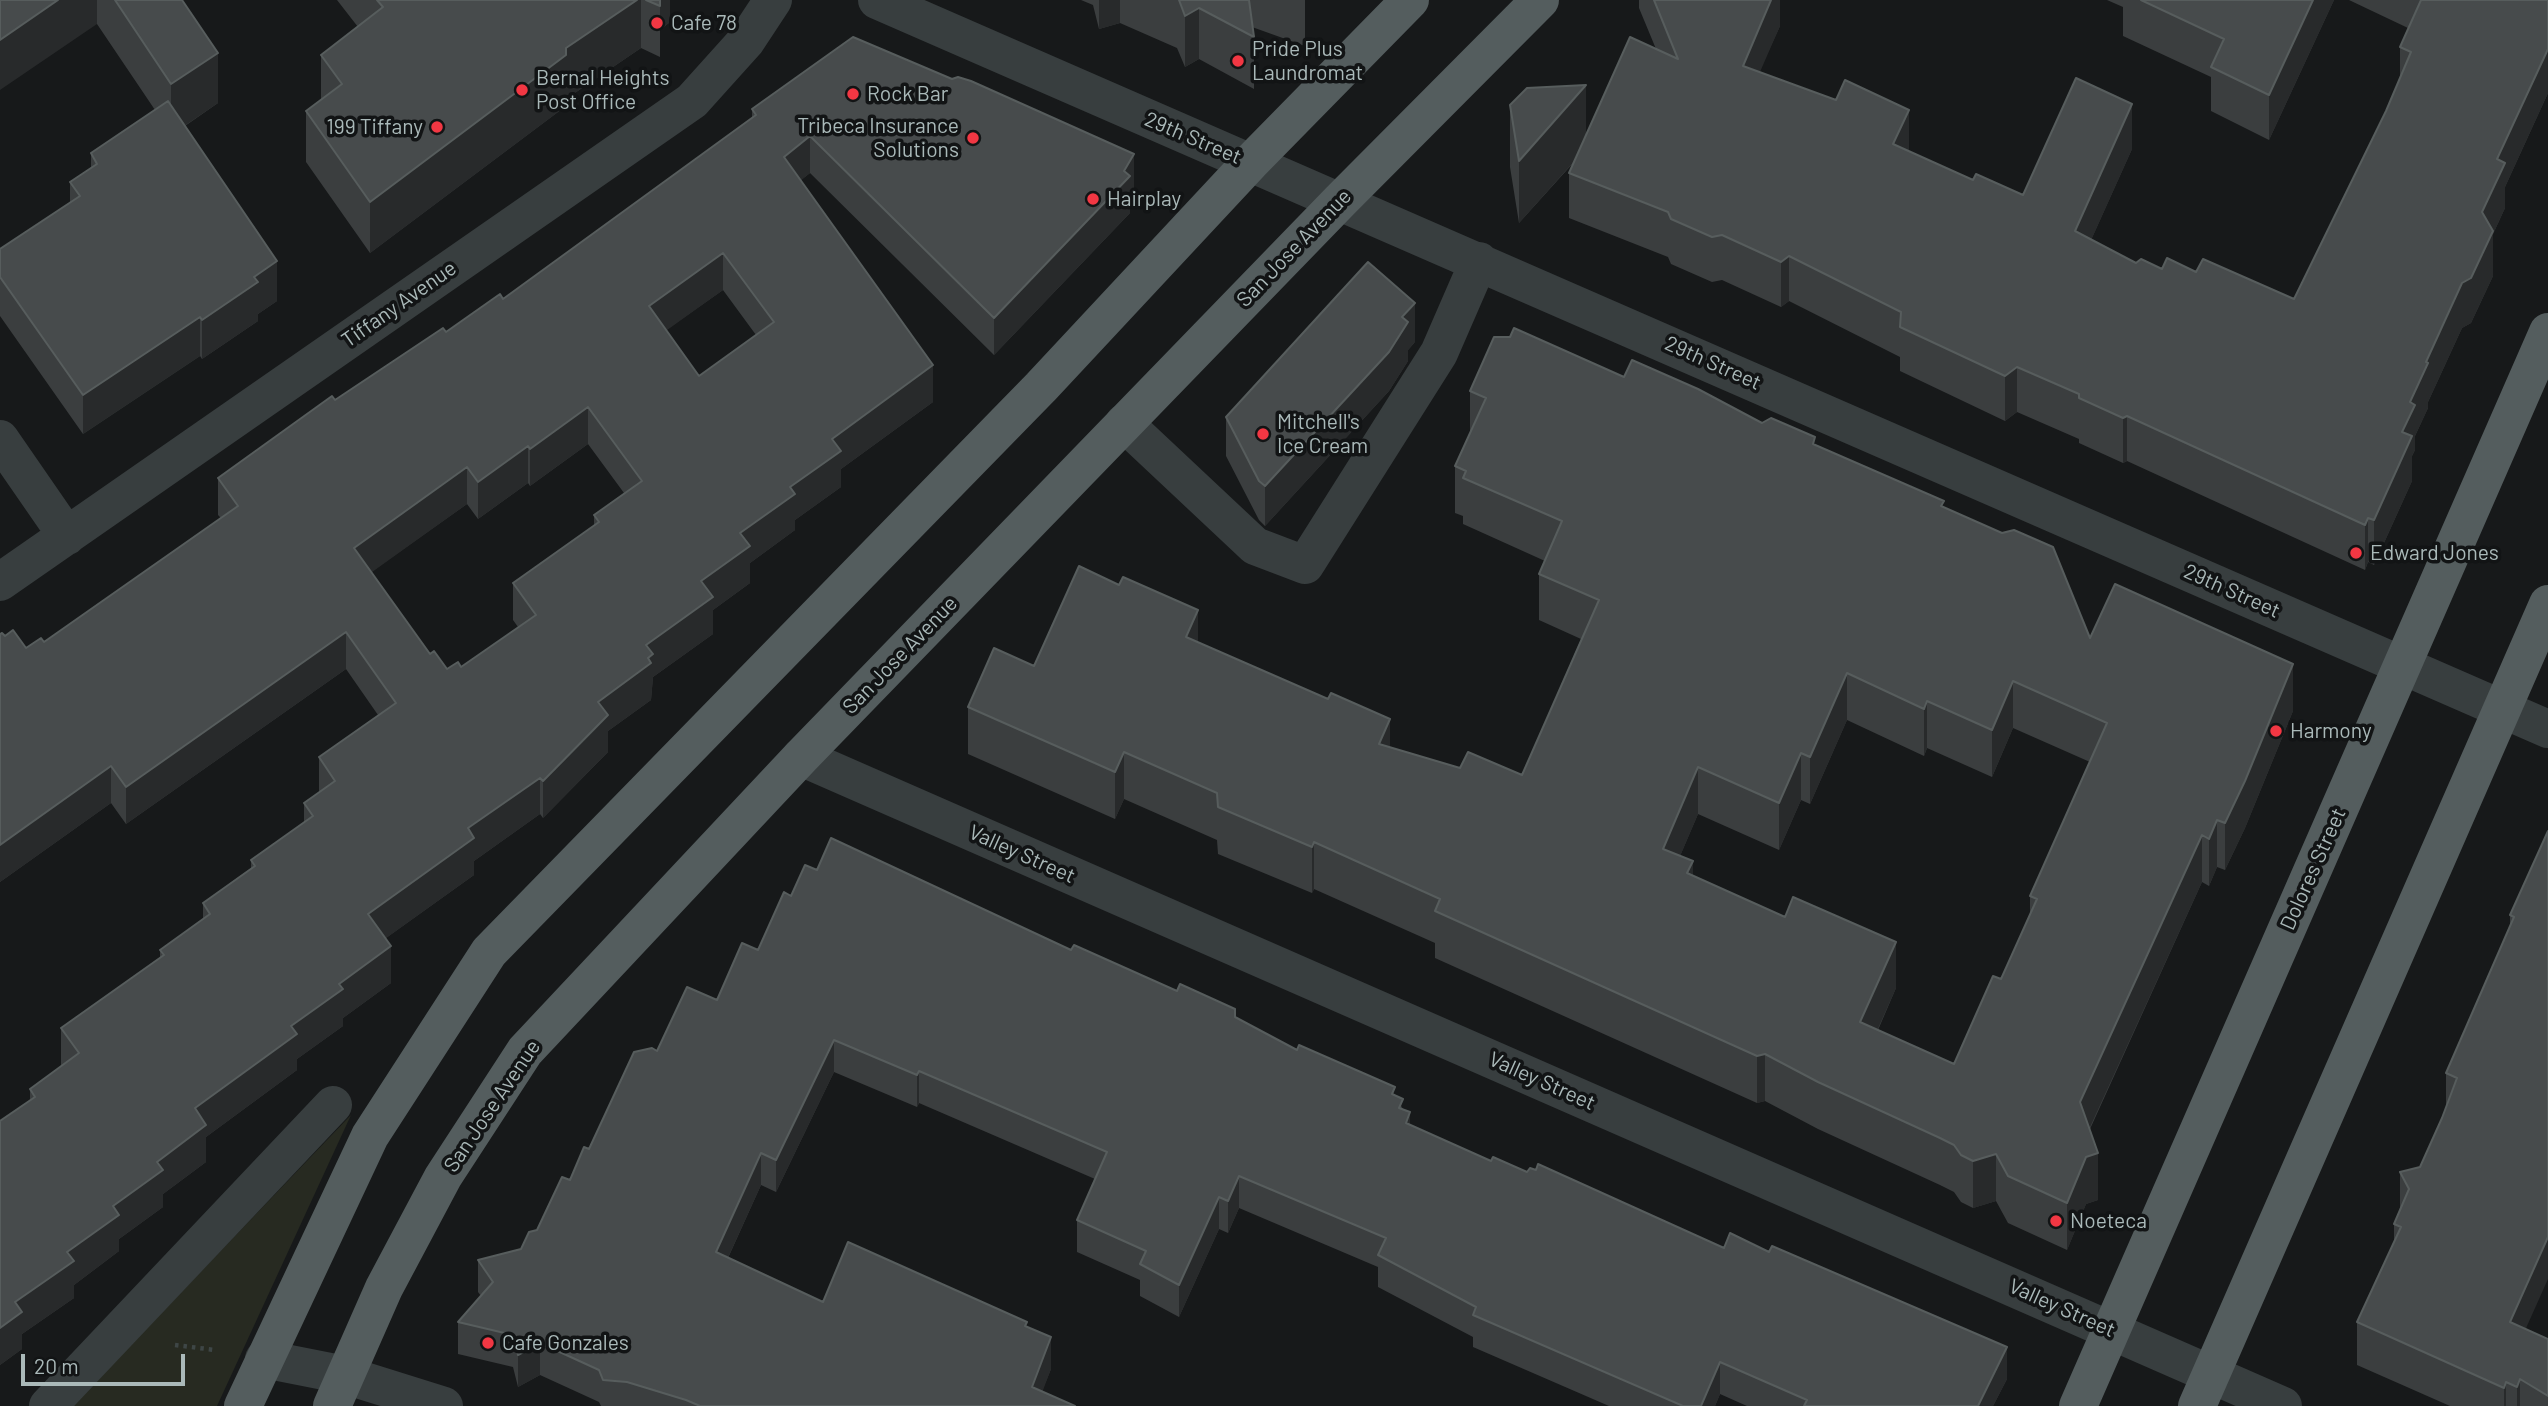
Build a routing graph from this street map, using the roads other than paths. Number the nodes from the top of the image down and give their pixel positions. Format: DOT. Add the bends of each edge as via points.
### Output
graph roads {
  1 [pos="773,0"];
  2 [pos="877,0"];
  3 [pos="1410,0"];
  4 [pos="1540,0"];
  5 [pos="1250,163"];
  6 [pos="1340,201"];
  7 [pos="1479,261"];
  8 [pos="2548,332"];
  9 [pos="1124,423"];
  10 [pos="0,439"];
  11 [pos="67,536"];
  12 [pos="0,582"];
  13 [pos="2548,604"];
  14 [pos="2402,665"];
  15 [pos="2502,709"];
  16 [pos="2548,729"];
  17 [pos="801,757"];
  18 [pos="333,1105"];
  19 [pos="2112,1330"];
  20 [pos="264,1359"];
  21 [pos="338,1390"];
  22 [pos="2204,1390"];
  23 [pos="48,1406"];
  24 [pos="243,1406"];
  25 [pos="444,1406"];
  26 [pos="2078,1406"];
  27 [pos="2283,1406"];
  1 -- 11 [label="street, Tiffany Avenue" via="746,40 692,101"];
  2 -- 5 [label="street, 29th Street"];
  3 -- 5 [label="main road"];
  4 -- 6 [label="main road, San Jose Avenue"];
  5 -- 6 [label="street, 29th Street"];
  5 -- 20 [label="main road" via="1041,387 489,952 370,1136"];
  6 -- 7 [label="street, 29th Street"];
  6 -- 9 [label="main road, San Jose Avenue"];
  7 -- 9 [label="street" via="1439,353 1306,565 1255,546"];
  7 -- 14 [label="street, 29th Street"];
  8 -- 14 [label="main road, Dolores Street"];
  9 -- 17 [label="main road, San Jose Avenue"];
  10 -- 11 [label="street"];
  11 -- 12 [label="street, Tiffany Avenue"];
  13 -- 15 [label="main road"];
  14 -- 15 [label="street, 29th Street"];
  14 -- 19 [label="main road, Dolores Street"];
  15 -- 16 [label="street, 29th Street"];
  15 -- 22 [label="main road"];
  17 -- 19 [label="street, Valley Street"];
  17 -- 21 [label="main road, San Jose Avenue" via="525,1051 443,1177 384,1288"];
  18 -- 23 [label="street"];
  19 -- 22 [label="street, Valley Street"];
  19 -- 26 [label="main road, Dolores Street"];
  20 -- 21 [label="street"];
  20 -- 24 [label="main road"];
  21 -- 25 [label="street"];
  22 -- 27 [label="street, Valley Street"];
}
